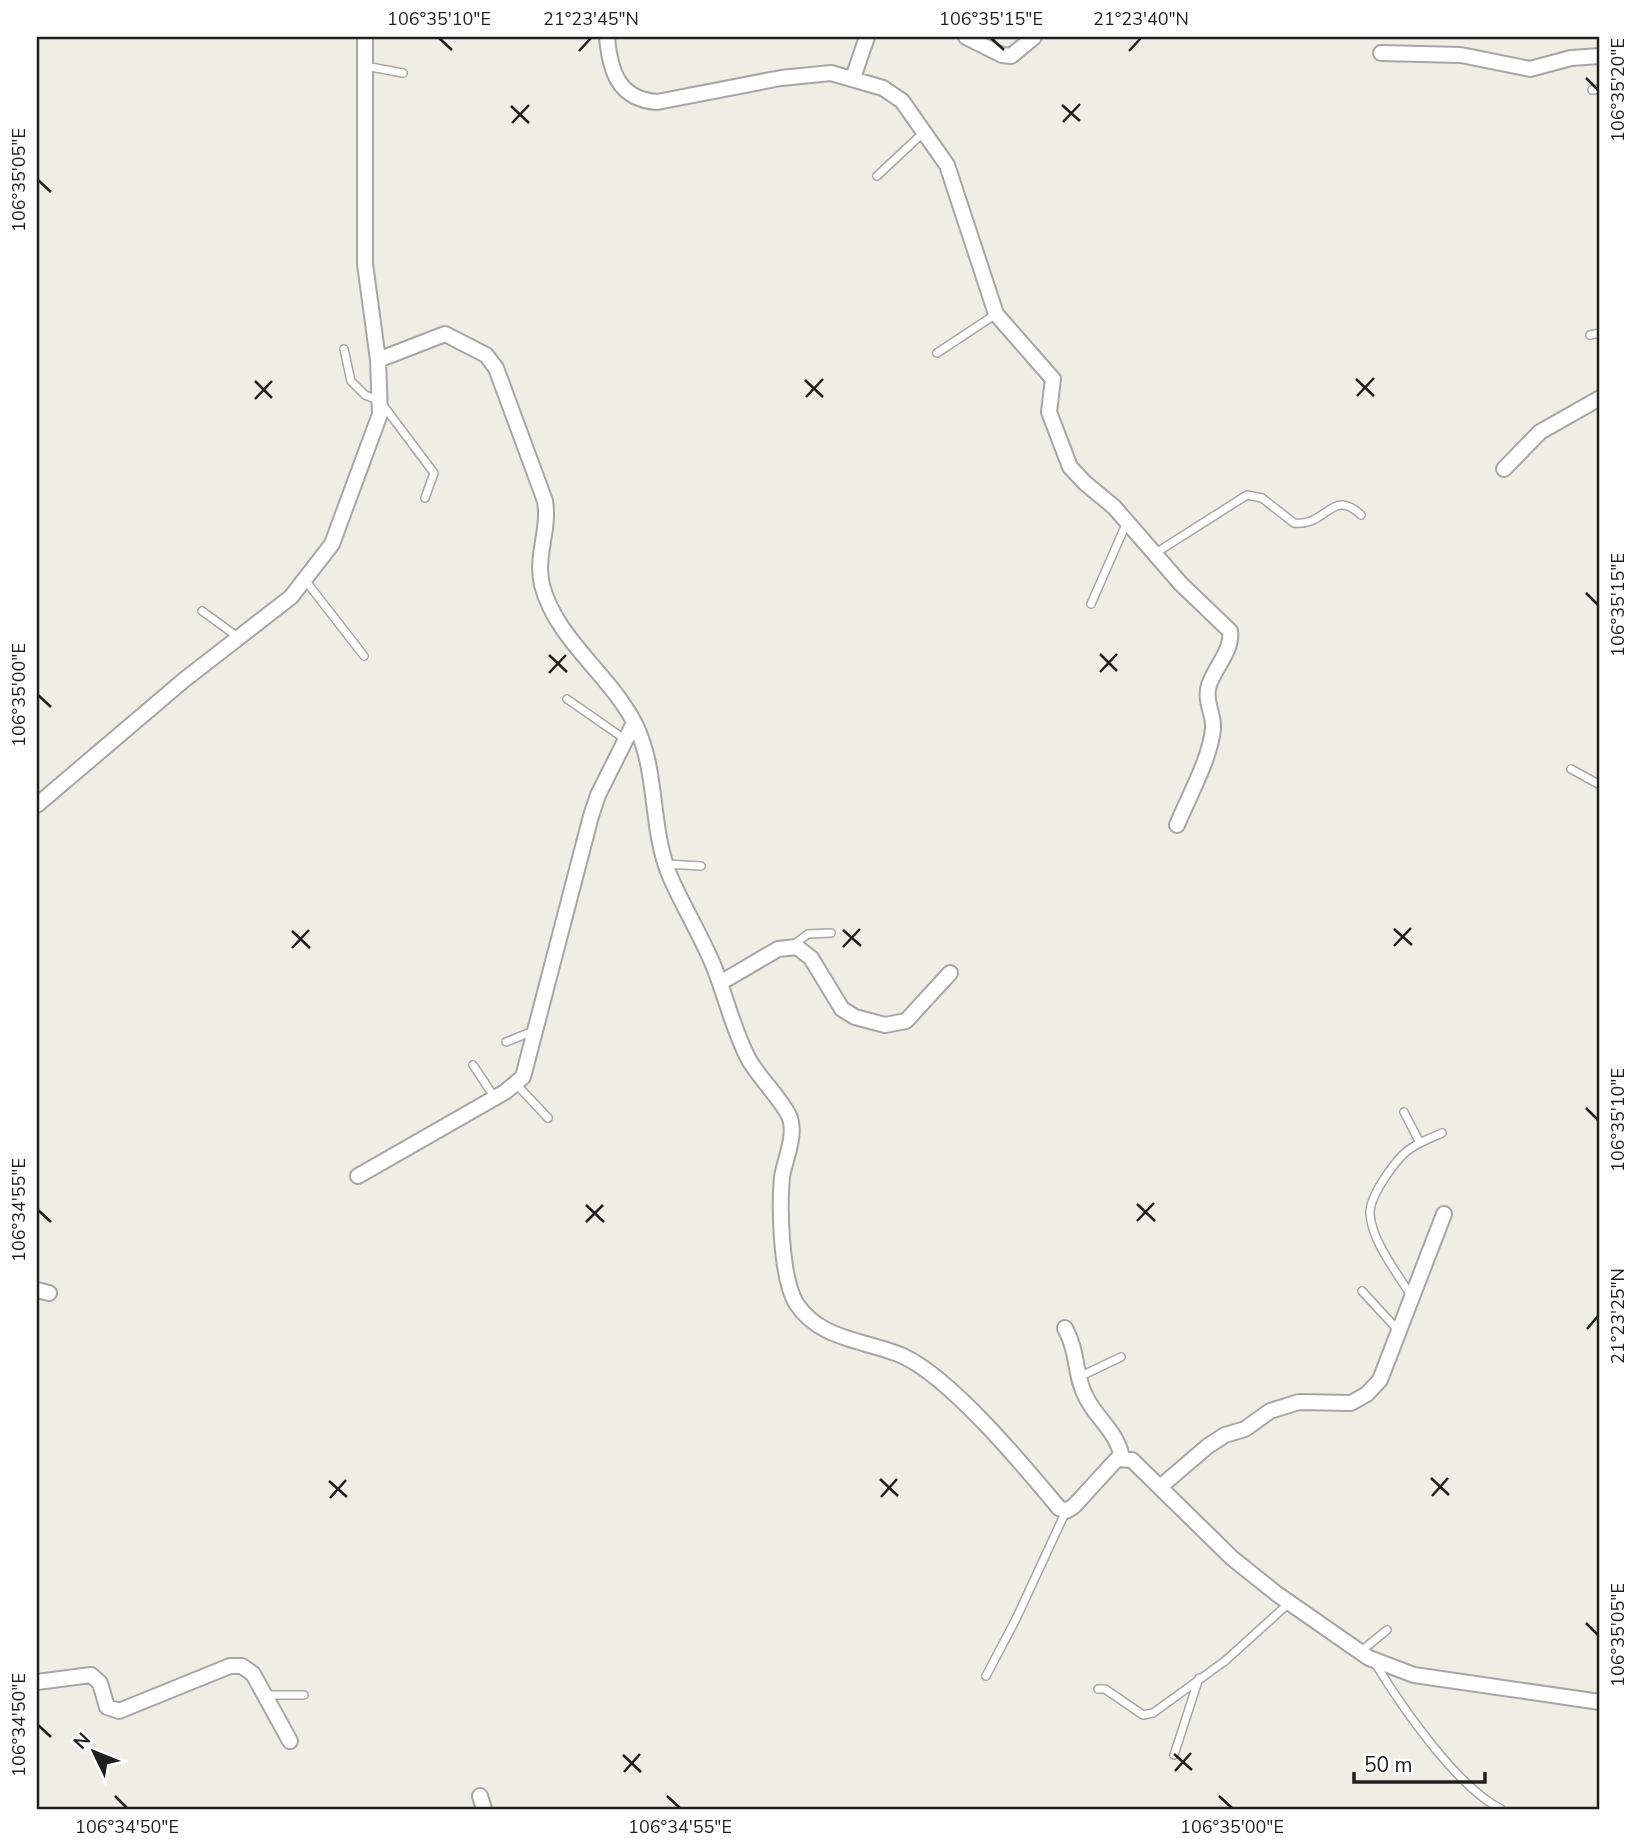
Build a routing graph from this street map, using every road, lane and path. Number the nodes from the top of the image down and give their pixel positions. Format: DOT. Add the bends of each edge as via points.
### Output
graph roads {
  1 [pos="607,37"];
  2 [pos="867,37"];
  3 [pos="966,37"];
  4 [pos="1034,37"];
  5 [pos="361,39"];
  6 [pos="1381,53"];
  7 [pos="1600,56"];
  8 [pos="365,66"];
  9 [pos="402,73"];
  10 [pos="853,78"];
  11 [pos="925,131"];
  12 [pos="877,176"];
  13 [pos="996,314"];
  14 [pos="1600,333"];
  15 [pos="1590,335"];
  16 [pos="344,349"];
  17 [pos="937,353"];
  18 [pos="378,360"];
  19 [pos="1600,398"];
  20 [pos="380,401"];
  21 [pos="1503,469"];
  22 [pos="425,498"];
  23 [pos="1361,515"];
  24 [pos="1128,522"];
  25 [pos="1153,554"];
  26 [pos="305,580"];
  27 [pos="1091,604"];
  28 [pos="202,611"];
  29 [pos="239,638"];
  30 [pos="364,656"];
  31 [pos="566,699"];
  32 [pos="634,723"];
  33 [pos="626,740"];
  34 [pos="1571,769"];
  35 [pos="1600,785"];
  36 [pos="37,805"];
  37 [pos="1177,825"];
  38 [pos="666,864"];
  39 [pos="701,866"];
  40 [pos="831,933"];
  41 [pos="791,946"];
  42 [pos="950,973"];
  43 [pos="720,983"];
  44 [pos="536,1030"];
  45 [pos="506,1042"];
  46 [pos="473,1065"];
  47 [pos="517,1085"];
  48 [pos="495,1098"];
  49 [pos="1404,1112"];
  50 [pos="548,1118"];
  51 [pos="1442,1133"];
  52 [pos="1420,1143"];
  53 [pos="358,1176"];
  54 [pos="1444,1214"];
  55 [pos="1363,1291"];
  56 [pos="1411,1296"];
  57 [pos="1065,1328"];
  58 [pos="1397,1329"];
  59 [pos="1121,1357"];
  60 [pos="1079,1377"];
  61 [pos="1122,1458"];
  62 [pos="1160,1487"];
  63 [pos="1066,1511"];
  64 [pos="1289,1603"];
  65 [pos="1387,1630"];
  66 [pos="1366,1656"];
  67 [pos="986,1676"];
  68 [pos="1199,1678"];
  69 [pos="37,1682"];
  70 [pos="1098,1689"];
  71 [pos="304,1695"];
  72 [pos="264,1696"];
  73 [pos="1600,1702"];
  74 [pos="290,1741"];
  75 [pos="1174,1755"];
  76 [pos="1501,1809"];
  1 -- 10 [label="street" via="611,72 620,87 642,101 679,99 781,78 831,74"];
  2 -- 10 [label="street"];
  3 -- 4 [label="street" via="1011,56"];
  5 -- 8 [label="street"];
  6 -- 7 [label="street" via="1461,55 1530,69"];
  8 -- 9 [label="lane"];
  8 -- 18 [label="street" via="365,264"];
  10 -- 11 [label="street" via="883,88 902,101"];
  11 -- 12 [label="lane"];
  11 -- 13 [label="street" via="947,165"];
  13 -- 17 [label="lane"];
  13 -- 24 [label="street" via="1053,379 1049,412 1070,467"];
  14 -- 15 [label="lane"];
  16 -- 20 [label="lane" via="351,381 365,395"];
  18 -- 20 [label="street"];
  18 -- 32 [label="street" via="445,334 486,355 496,368 545,501 548,516 538,565 549,606"];
  19 -- 21 [label="street" via="1540,432"];
  20 -- 22 [label="lane" via="434,473"];
  20 -- 26 [label="street" via="373,439 332,544"];
  23 -- 25 [label="lane" via="1348,503 1341,503 1315,521 1294,523 1262,498 1247,495"];
  24 -- 25 [label="street"];
  24 -- 27 [label="lane"];
  25 -- 37 [label="street" via="1230,631 1231,640 1209,686 1210,741"];
  26 -- 29 [label="street" via="291,597"];
  26 -- 30 [label="lane"];
  28 -- 29 [label="lane"];
  29 -- 36 [label="street"];
  31 -- 33 [label="lane"];
  32 -- 33 [label="street"];
  32 -- 38 [label="street" via="651,767"];
  33 -- 44 [label="street" via="591,816"];
  34 -- 35 [label="lane"];
  38 -- 39 [label="lane"];
  38 -- 43 [label="street"];
  40 -- 41 [label="lane" via="808,934"];
  41 -- 42 [label="street" via="811,958 842,1009 885,1026 906,1021"];
  41 -- 43 [label="street"];
  43 -- 63 [label="street" via="748,1057 784,1107 792,1128 780,1207 785,1265 794,1300 825,1329 905,1357 929,1374 954,1394"];
  44 -- 45 [label="lane"];
  44 -- 47 [label="street"];
  46 -- 48 [label="lane"];
  47 -- 48 [label="street"];
  47 -- 50 [label="lane"];
  48 -- 53 [label="street"];
  49 -- 52 [label="lane"];
  51 -- 52 [label="lane"];
  52 -- 56 [label="lane" via="1401,1156 1373,1200 1370,1213 1377,1236"];
  54 -- 56 [label="street"];
  55 -- 58 [label="lane"];
  56 -- 58 [label="street"];
  57 -- 60 [label="street" via="1075,1347"];
  58 -- 62 [label="street" via="1380,1380 1367,1394 1351,1403 1283,1405 1208,1446"];
  59 -- 60 [label="lane"];
  60 -- 61 [label="street" via="1095,1412 1119,1441"];
  61 -- 62 [label="street" via="1132,1460"];
  61 -- 63 [label="street"];
  62 -- 64 [label="street" via="1200,1530"];
  63 -- 67 [label="lane"];
  64 -- 66 [label="street"];
  64 -- 68 [label="lane"];
  65 -- 66 [label="lane"];
  66 -- 73 [label="street" via="1414,1675"];
  66 -- 76 [label="lane" via="1468,1786"];
  68 -- 70 [label="lane" via="1153,1713 1143,1715 1105,1689"];
  68 -- 75 [label="lane"];
  69 -- 72 [label="street" via="91,1675 100,1683 107,1707 119,1711 234,1665 250,1671"];
  71 -- 72 [label="lane"];
  72 -- 74 [label="street"];
}
